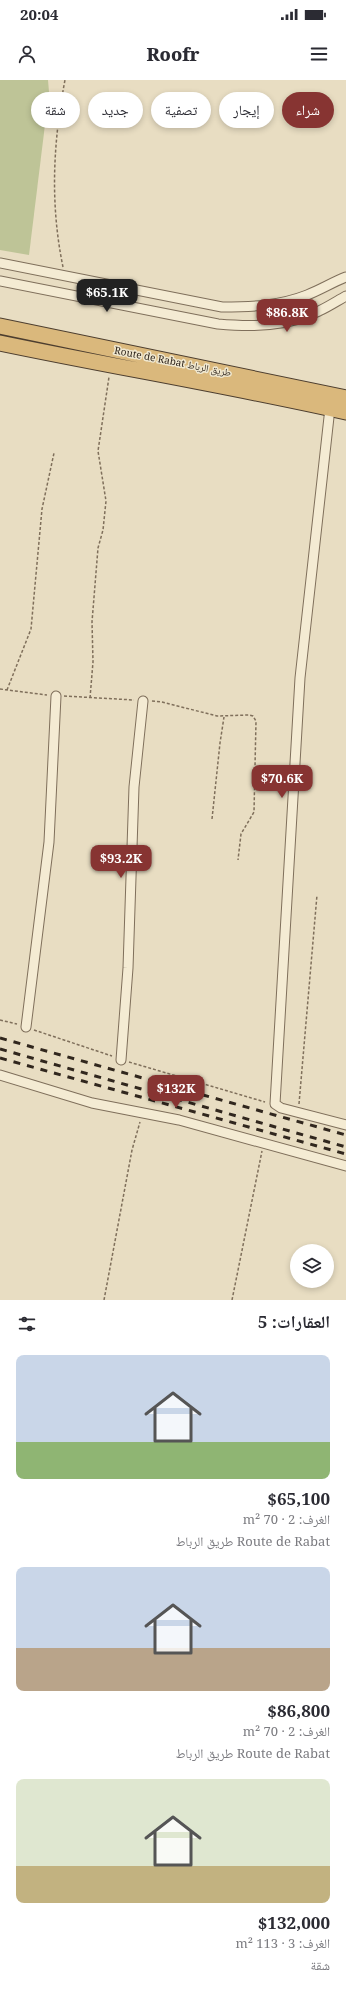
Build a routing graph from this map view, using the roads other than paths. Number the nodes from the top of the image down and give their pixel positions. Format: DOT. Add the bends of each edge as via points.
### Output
graph roads {
  1 [pos="0,263"];
  2 [pos="346,277"];
  3 [pos="0,281"];
  4 [pos="346,296"];
  5 [pos="0,326"];
  6 [pos="0,343"];
  7 [pos="346,398"];
  8 [pos="330,408"];
  9 [pos="346,412"];
  10 [pos="56,696"];
  11 [pos="143,701"];
  12 [pos="26,1027"];
  13 [pos="121,1060"];
  14 [pos="0,1075"];
  15 [pos="346,1125"];
  16 [pos="346,1166"];
  1 -- 2 [label="street" via="222,307 278,304 308,295"];
  3 -- 4 [label="street" via="218,324 247,327 289,322 318,312"];
  5 -- 7 [label="highway, Route de Rabat طريق الرباط"];
  6 -- 8 [label="highway, Route de Rabat طريق الرباط"];
  8 -- 9 [label="highway, Route de Rabat طريق الرباط"];
  8 -- 15 [label="street" via="300,678 275,1104"];
  10 -- 12 [label="street" via="49,842"];
  11 -- 13 [label="street" via="134,787 128,968"];
  14 -- 16 [label="street" via="92,1103 179,1120"];
}
